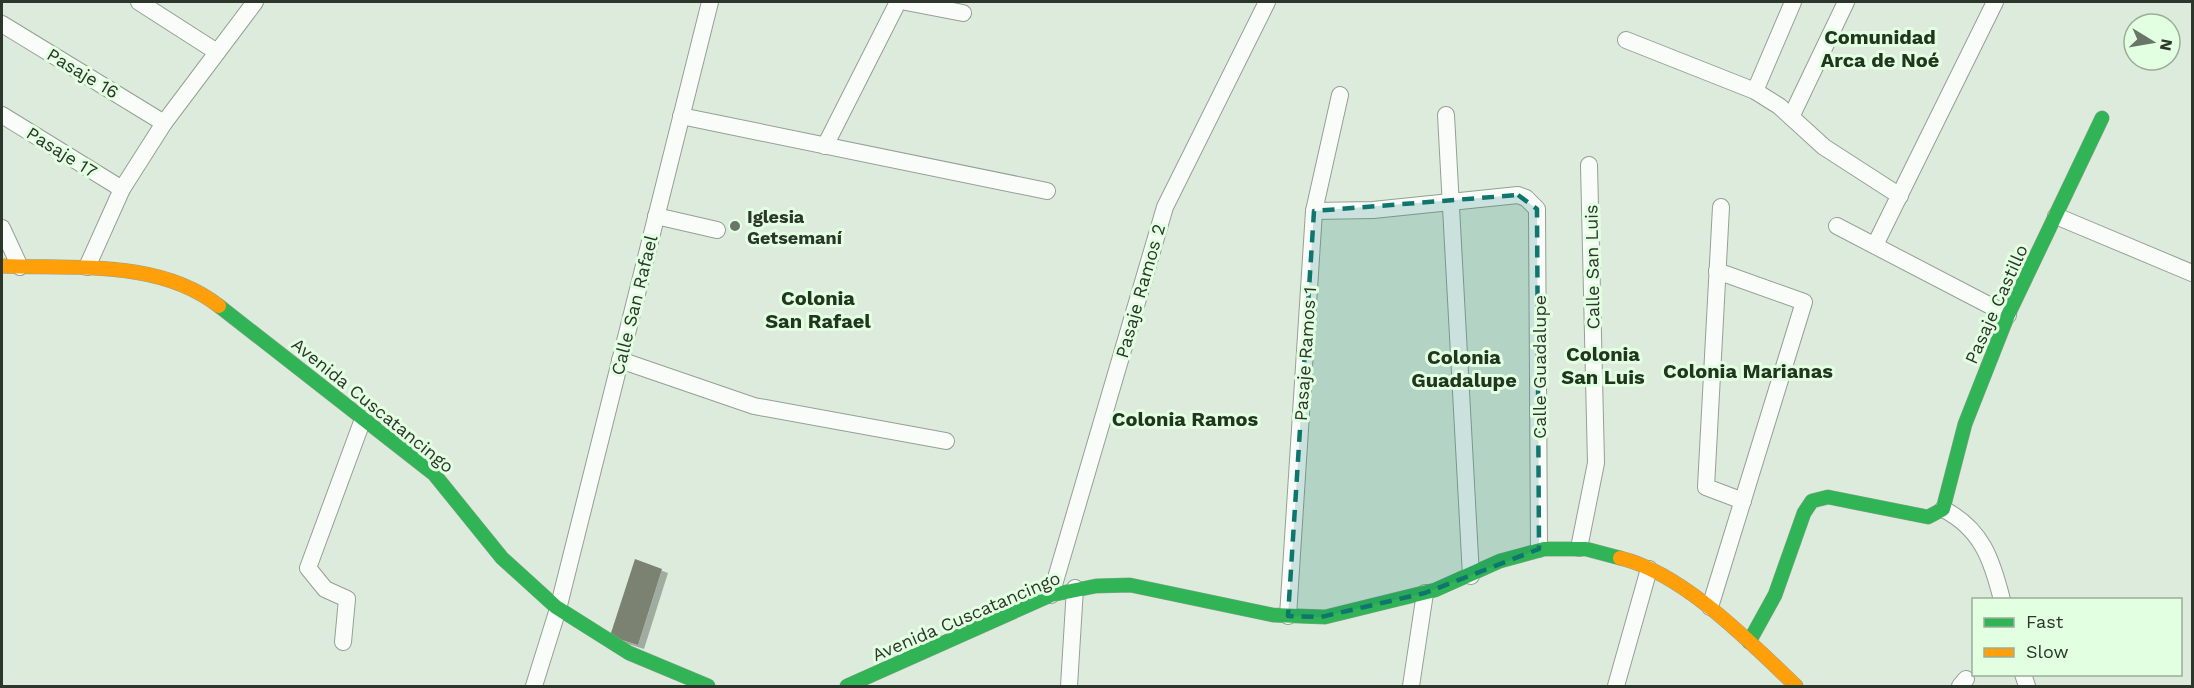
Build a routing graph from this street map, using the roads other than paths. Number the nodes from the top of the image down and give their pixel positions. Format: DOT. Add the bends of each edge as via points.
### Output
graph roads {
  1 [pos="139,2"];
  2 [pos="255,2"];
  3 [pos="710,2"];
  4 [pos="898,2"];
  5 [pos="906,2"];
  6 [pos="1267,2"];
  7 [pos="1793,2"];
  8 [pos="1846,2"];
  9 [pos="1995,2"];
  10 [pos="963,13"];
  11 [pos="2,24"];
  12 [pos="1626,40"];
  13 [pos="217,52"];
  14 [pos="1755,91"];
  15 [pos="1340,95"];
  16 [pos="2,115"];
  17 [pos="1446,115"];
  18 [pos="681,117"];
  19 [pos="1791,117"];
  20 [pos="2102,117"];
  21 [pos="164,123"];
  22 [pos="825,146"];
  23 [pos="1590,165"];
  24 [pos="122,189"];
  25 [pos="1047,191"];
  26 [pos="1900,196"];
  27 [pos="1451,202"];
  28 [pos="1721,207"];
  29 [pos="1314,211"];
  30 [pos="656,216"];
  31 [pos="2056,216"];
  32 [pos="1837,226"];
  33 [pos="2,228"];
  34 [pos="717,230"];
  35 [pos="1875,245"];
  36 [pos="2,266"];
  37 [pos="20,267"];
  38 [pos="87,267"];
  39 [pos="1717,271"];
  40 [pos="2193,273"];
  41 [pos="2008,315"];
  42 [pos="620,360"];
  43 [pos="363,419"];
  44 [pos="946,441"];
  45 [pos="1743,501"];
  46 [pos="1942,510"];
  47 [pos="1579,548"];
  48 [pos="1539,549"];
  49 [pos="1649,568"];
  50 [pos="1471,576"];
  51 [pos="1076,588"];
  52 [pos="1425,594"];
  53 [pos="1051,595"];
  54 [pos="2002,598"];
  55 [pos="1710,607"];
  56 [pos="558,609"];
  57 [pos="1288,616"];
  58 [pos="343,642"];
  59 [pos="1749,642"];
  60 [pos="534,687"];
  61 [pos="708,687"];
  62 [pos="847,687"];
  63 [pos="1069,687"];
  64 [pos="1411,687"];
  65 [pos="1616,687"];
  66 [pos="1797,687"];
  1 -- 13 [label="street"];
  2 -- 13 [label="street"];
  3 -- 18 [label="street, Calle San Rafael"];
  4 -- 22 [label="street"];
  5 -- 10 [label="street"];
  6 -- 53 [label="street, Pasaje Ramos 2" via="1165,207"];
  7 -- 14 [label="street"];
  8 -- 19 [label="street"];
  9 -- 26 [label="street"];
  11 -- 21 [label="street, Pasaje 16"];
  12 -- 14 [label="street"];
  13 -- 21 [label="street"];
  14 -- 19 [label="street"];
  15 -- 29 [label="street, Pasaje Ramos 1"];
  16 -- 24 [label="street, Pasaje 17"];
  17 -- 27 [label="street"];
  18 -- 22 [label="street"];
  18 -- 30 [label="street, Calle San Rafael"];
  19 -- 26 [label="street" via="1824,147"];
  20 -- 31 [label="street, Pasaje Castillo"];
  21 -- 24 [label="street"];
  22 -- 25 [label="street"];
  23 -- 47 [label="street, Calle San Luis" via="1596,463"];
  24 -- 38 [label="street"];
  26 -- 35 [label="street"];
  27 -- 29 [label="street"];
  27 -- 48 [label="street, Calle Guadalupe" via="1518,195 1537,209"];
  27 -- 50 [label="street"];
  28 -- 39 [label="street"];
  29 -- 57 [label="street, Pasaje Ramos 1"];
  30 -- 34 [label="street"];
  30 -- 42 [label="street, Calle San Rafael"];
  31 -- 40 [label="street"];
  31 -- 41 [label="street, Pasaje Castillo"];
  32 -- 35 [label="street"];
  33 -- 37 [label="street"];
  35 -- 41 [label="street"];
  36 -- 37 [label="street, Avenida Cuscatancingo"];
  37 -- 38 [label="street, Avenida Cuscatancingo"];
  38 -- 43 [label="street, Avenida Cuscatancingo" via="157,276 193,288"];
  39 -- 45 [label="street" via="1706,487"];
  39 -- 45 [label="street" via="1804,302"];
  41 -- 46 [label="street, Pasaje Castillo" via="1965,424"];
  42 -- 44 [label="street" via="754,406"];
  42 -- 56 [label="street, Calle San Rafael"];
  43 -- 56 [label="street, Avenida Cuscatancingo" via="434,474 507,562"];
  43 -- 58 [label="street" via="308,568 325,589 347,599"];
  45 -- 55 [label="street"];
  46 -- 54 [label="street" via="1955,515 1983,544 1992,560"];
  46 -- 59 [label="street" via="1928,517 1828,497 1812,501 1804,513 1775,595"];
  47 -- 48 [label="street, Avenida Cuscatancingo"];
  47 -- 49 [label="street, Avenida Cuscatancingo"];
  48 -- 50 [label="street, Avenida Cuscatancingo" via="1499,561"];
  49 -- 55 [label="street, Avenida Cuscatancingo"];
  49 -- 65 [label="street"];
  50 -- 52 [label="street, Avenida Cuscatancingo"];
  51 -- 53 [label="street, Avenida Cuscatancingo"];
  51 -- 57 [label="street, Avenida Cuscatancingo" via="1139,585"];
  51 -- 63 [label="street"];
  52 -- 57 [label="street, Avenida Cuscatancingo" via="1321,618"];
  52 -- 64 [label="street"];
  53 -- 62 [label="street, Avenida Cuscatancingo"];
  55 -- 59 [label="street, Avenida Cuscatancingo"];
  56 -- 60 [label="street, Calle San Rafael"];
  56 -- 61 [label="street, Avenida Cuscatancingo" via="620,651"];
  59 -- 66 [label="street, Avenida Cuscatancingo"];
}
